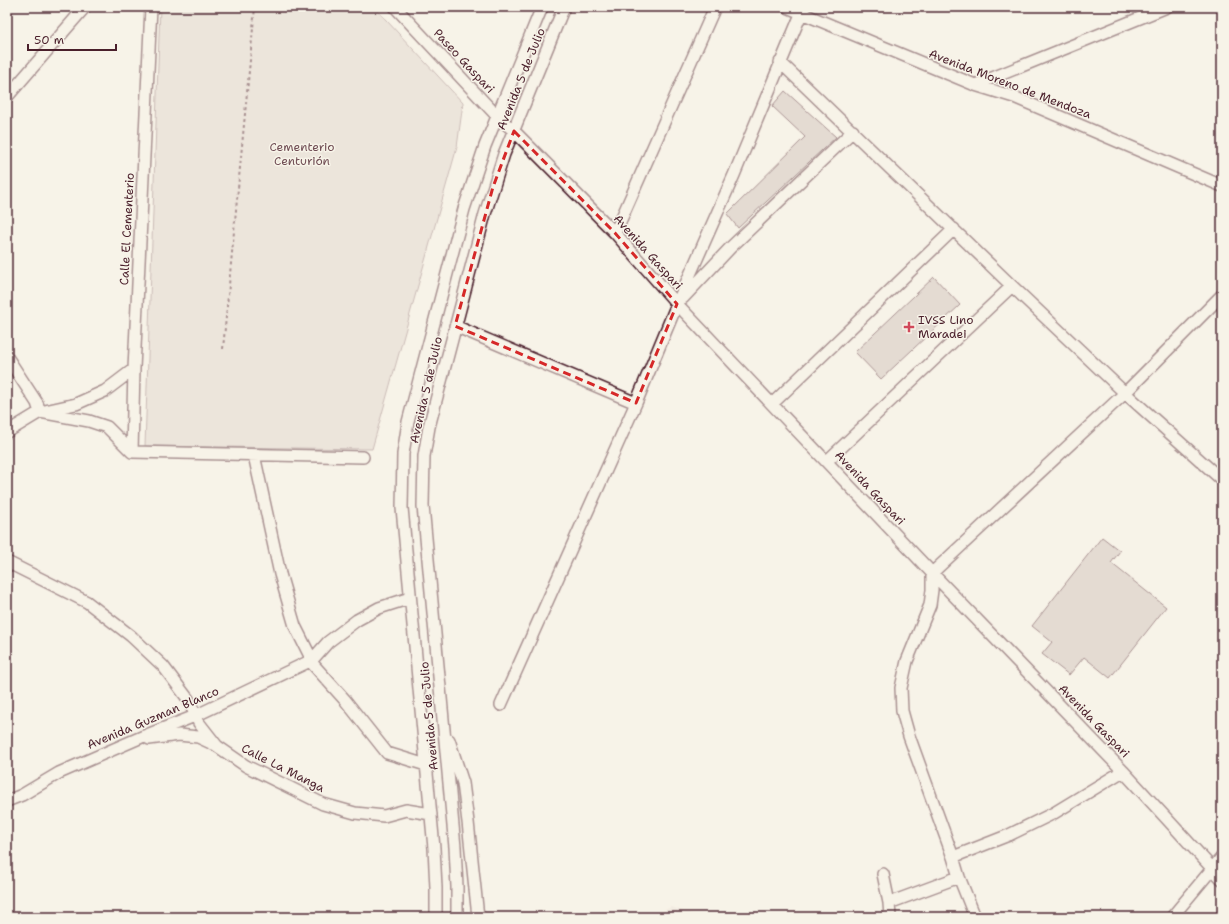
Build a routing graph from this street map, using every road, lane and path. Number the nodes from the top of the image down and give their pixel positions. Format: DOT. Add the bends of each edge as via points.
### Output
graph roads {
  1 [pos="86,7"];
  2 [pos="151,7"];
  3 [pos="255,7"];
  4 [pos="395,7"];
  5 [pos="542,7"];
  6 [pos="564,7"];
  7 [pos="715,7"];
  8 [pos="787,7"];
  9 [pos="1167,7"];
  10 [pos="802,10"];
  11 [pos="780,62"];
  12 [pos="975,85"];
  13 [pos="7,98"];
  14 [pos="497,116"];
  15 [pos="514,131"];
  16 [pos="852,131"];
  17 [pos="1222,186"];
  18 [pos="954,229"];
  19 [pos="616,233"];
  20 [pos="1012,286"];
  21 [pos="1222,295"];
  22 [pos="677,304"];
  23 [pos="455,326"];
  24 [pos="223,349"];
  25 [pos="7,357"];
  26 [pos="134,369"];
  27 [pos="1125,393"];
  28 [pos="636,403"];
  29 [pos="772,404"];
  30 [pos="40,412"];
  31 [pos="7,432"];
  32 [pos="132,452"];
  33 [pos="254,455"];
  34 [pos="363,457"];
  35 [pos="827,461"];
  36 [pos="1222,480"];
  37 [pos="7,562"];
  38 [pos="932,573"];
  39 [pos="410,598"];
  40 [pos="311,660"];
  41 [pos="501,705"];
  42 [pos="195,716"];
  43 [pos="443,718"];
  44 [pos="125,744"];
  45 [pos="217,746"];
  46 [pos="426,765"];
  47 [pos="1124,771"];
  48 [pos="7,801"];
  49 [pos="430,814"];
  50 [pos="954,856"];
  51 [pos="1222,857"];
  52 [pos="1212,869"];
  53 [pos="883,874"];
  54 [pos="959,877"];
  55 [pos="1222,879"];
  56 [pos="889,903"];
  57 [pos="436,917"];
  58 [pos="457,917"];
  59 [pos="478,917"];
  60 [pos="890,917"];
  61 [pos="975,917"];
  62 [pos="1172,917"];
  1 -- 13 [label="street"];
  2 -- 26 [label="street, Calle El Cementerio"];
  3 -- 24 [label="path"];
  4 -- 14 [label="street, Paseo Gaspari"];
  5 -- 14 [label="street, Avenida 5 de Julio"];
  6 -- 15 [label="street, Avenida 5 de Julio"];
  7 -- 19 [label="street"];
  8 -- 10 [label="street, Avenida Moreno de Mendoza"];
  9 -- 12 [label="street"];
  10 -- 11 [label="street"];
  10 -- 12 [label="street, Avenida Moreno de Mendoza"];
  11 -- 16 [label="street"];
  11 -- 22 [label="street"];
  12 -- 17 [label="street, Avenida Moreno de Mendoza" via="1014,97"];
  14 -- 15 [label="street, Avenida Gaspari"];
  14 -- 39 [label="street, Avenida 5 de Julio" via="464,209 405,438 402,508"];
  15 -- 19 [label="street, Avenida Gaspari"];
  15 -- 23 [label="street, Avenida 5 de Julio" via="493,187"];
  16 -- 18 [label="street"];
  16 -- 22 [label="street"];
  18 -- 20 [label="street"];
  18 -- 29 [label="street"];
  19 -- 22 [label="street, Avenida Gaspari"];
  20 -- 27 [label="street"];
  20 -- 35 [label="street"];
  21 -- 27 [label="street"];
  22 -- 28 [label="street"];
  22 -- 29 [label="street, Avenida Gaspari"];
  23 -- 28 [label="street"];
  23 -- 43 [label="street, Avenida 5 de Julio" via="429,427 423,475 423,506"];
  25 -- 30 [label="street" via="37,403"];
  26 -- 30 [label="street" via="105,391 76,404"];
  26 -- 32 [label="street, Calle El Cementerio"];
  27 -- 36 [label="street"];
  27 -- 38 [label="street"];
  28 -- 41 [label="street"];
  29 -- 35 [label="street, Avenida Gaspari"];
  30 -- 31 [label="street"];
  30 -- 32 [label="street" via="107,427"];
  32 -- 33 [label="street"];
  33 -- 34 [label="street"];
  33 -- 40 [label="street" via="294,626"];
  35 -- 38 [label="street, Avenida Gaspari"];
  37 -- 42 [label="street, Calle La Manga" via="86,602 131,636 163,666 188,698"];
  38 -- 47 [label="street, Avenida Gaspari"];
  38 -- 50 [label="street" via="930,605 907,661 901,688 902,711"];
  39 -- 40 [label="street" via="379,608 357,620 328,642"];
  39 -- 46 [label="street, Avenida 5 de Julio"];
  40 -- 42 [label="street, Avenida Guzman Blanco"];
  40 -- 46 [label="street" via="387,754"];
  42 -- 44 [label="street, Avenida Guzman Blanco"];
  42 -- 45 [label="street, Calle La Manga"];
  43 -- 58 [label="street, Avenida 5 de Julio" via="455,847"];
  43 -- 59 [label="street" via="462,783"];
  44 -- 45 [label="street" via="179,734 198,737"];
  44 -- 48 [label="street, Avenida Guzman Blanco" via="59,773"];
  45 -- 49 [label="street, Calle La Manga" via="246,766 323,804 355,813 384,816 406,810"];
  46 -- 49 [label="street, Avenida 5 de Julio"];
  47 -- 50 [label="street" via="1009,836"];
  47 -- 52 [label="street, Avenida Gaspari"];
  49 -- 57 [label="street, Avenida 5 de Julio"];
  50 -- 54 [label="street"];
  51 -- 52 [label="street"];
  52 -- 55 [label="street, Avenida Gaspari"];
  52 -- 62 [label="street"];
  53 -- 56 [label="street"];
  54 -- 56 [label="street"];
  54 -- 61 [label="street"];
  56 -- 60 [label="street"];
}
